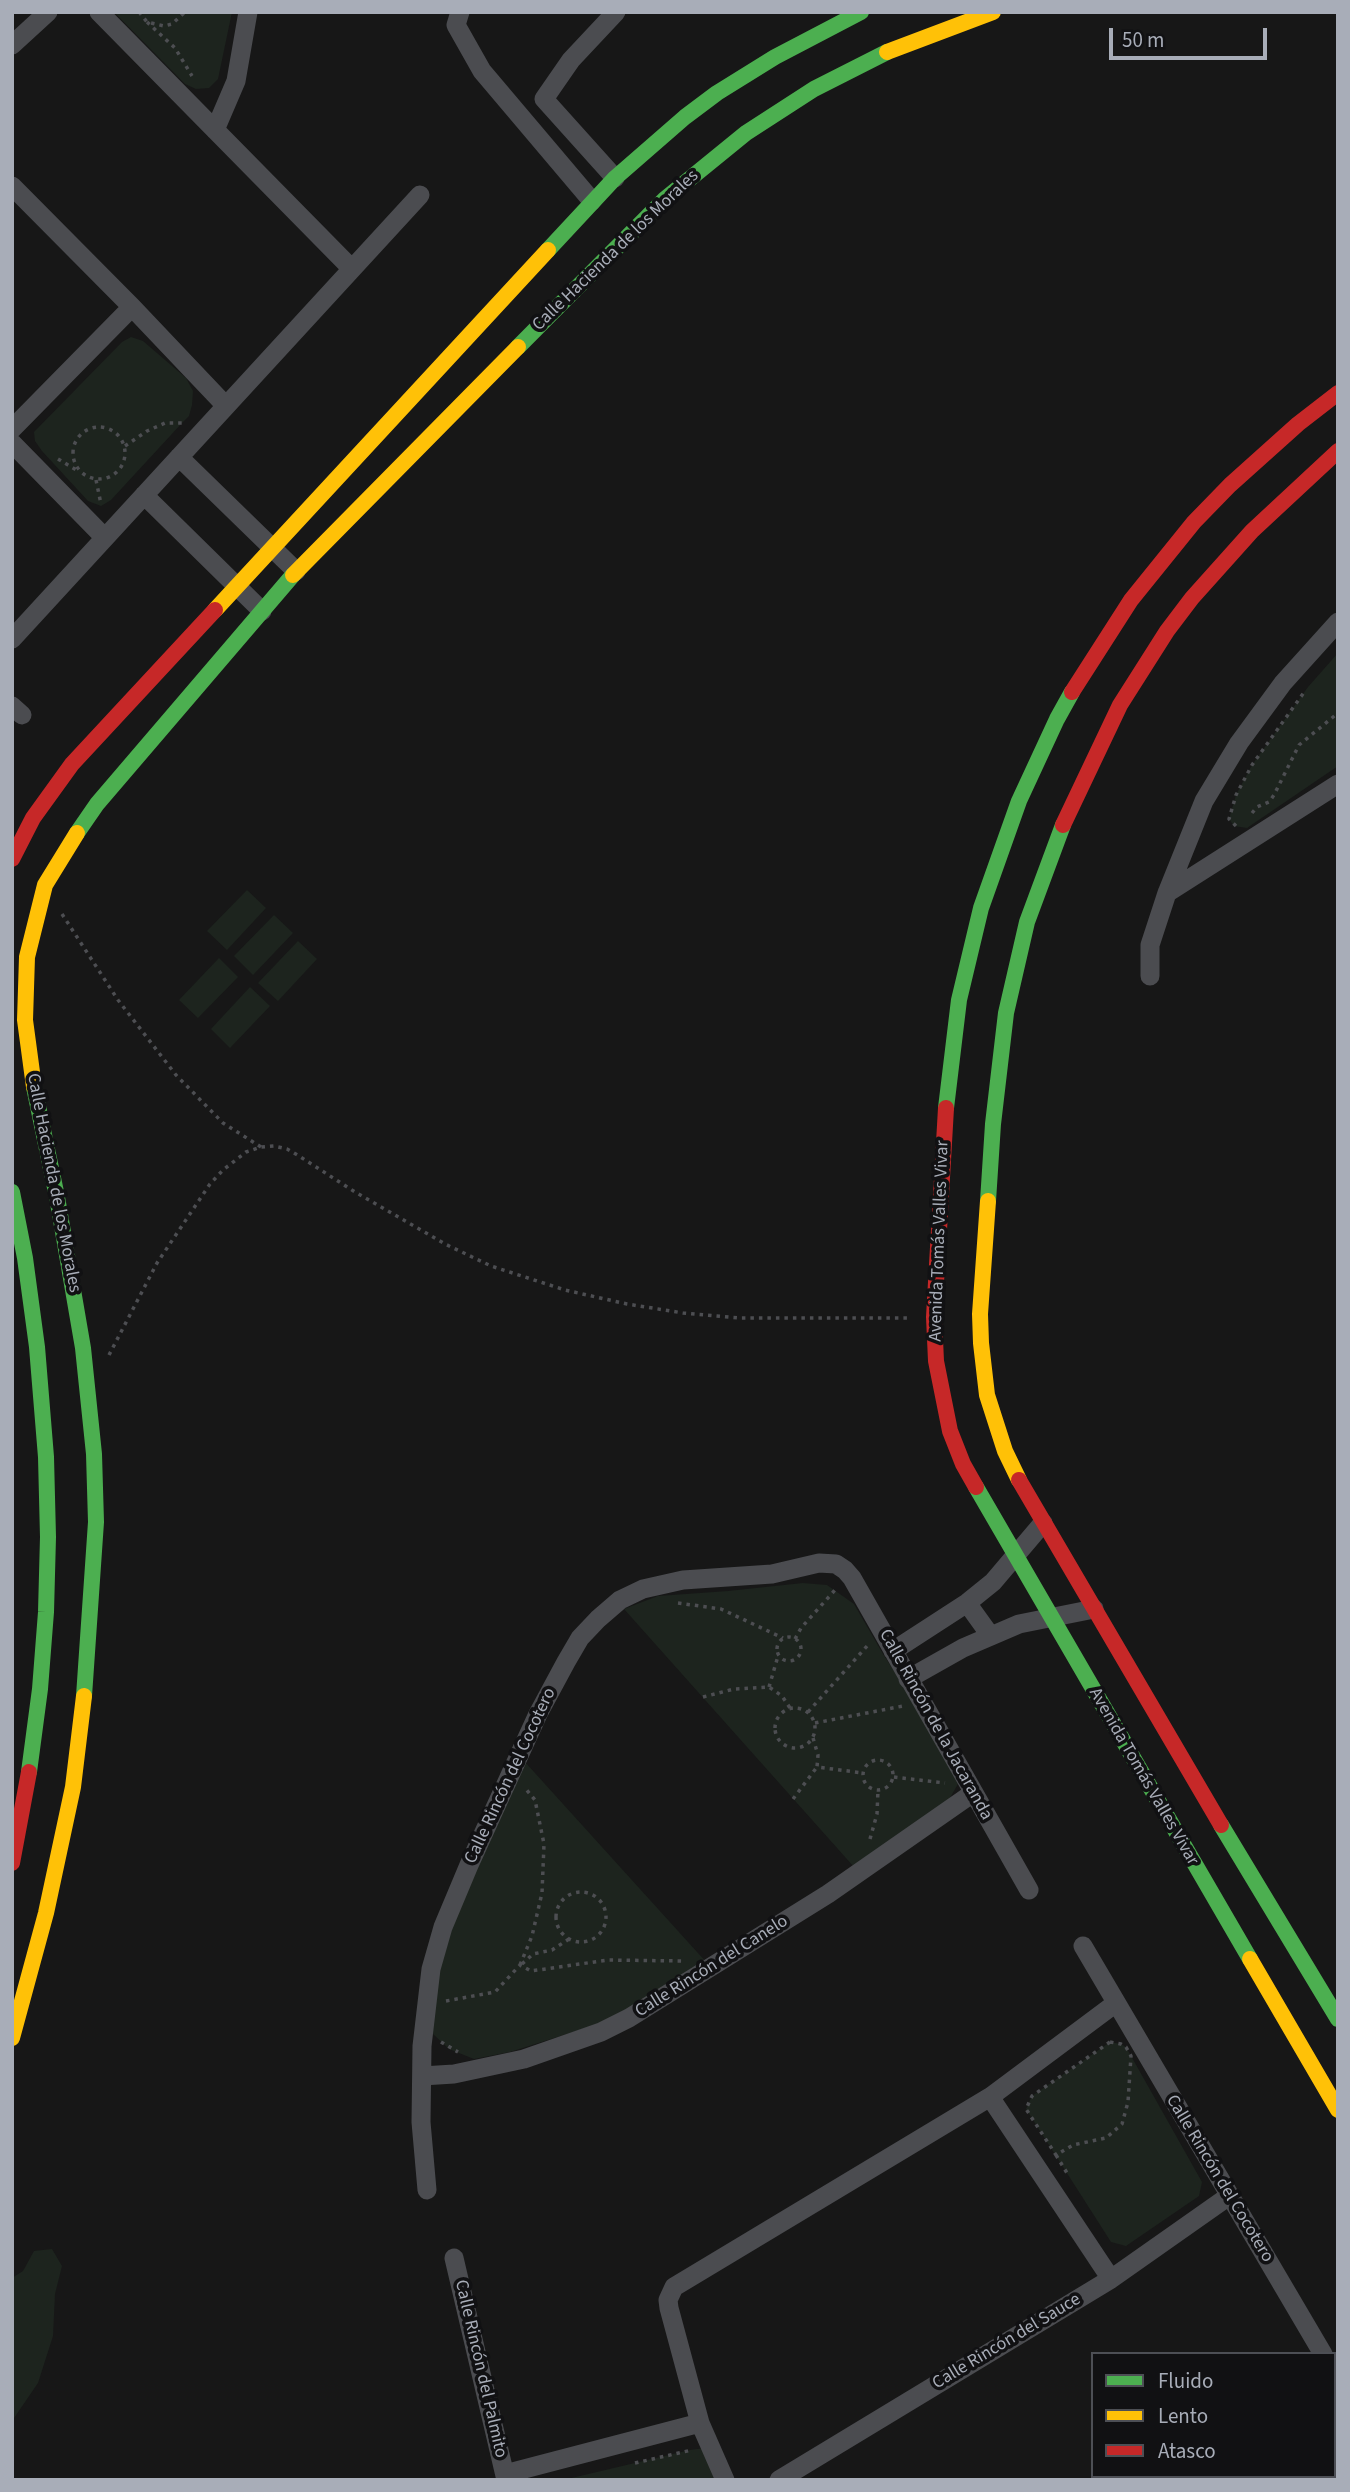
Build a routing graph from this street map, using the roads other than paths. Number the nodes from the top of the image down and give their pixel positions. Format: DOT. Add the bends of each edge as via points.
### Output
graph roads {
  1 [pos="48,12"];
  2 [pos="99,12"];
  3 [pos="248,12"];
  4 [pos="460,12"];
  5 [pos="617,12"];
  6 [pos="861,12"];
  7 [pos="993,12"];
  8 [pos="12,45"];
  9 [pos="215,130"];
  10 [pos="615,178"];
  11 [pos="12,186"];
  12 [pos="420,195"];
  13 [pos="592,201"];
  14 [pos="352,270"];
  15 [pos="132,307"];
  16 [pos="1338,393"];
  17 [pos="226,407"];
  18 [pos="12,429"];
  19 [pos="12,443"];
  20 [pos="1338,451"];
  21 [pos="179,457"];
  22 [pos="144,495"];
  23 [pos="105,538"];
  24 [pos="272,548"];
  25 [pos="296,571"];
  26 [pos="237,586"];
  27 [pos="261,611"];
  28 [pos="1338,622"];
  29 [pos="12,639"];
  30 [pos="1338,784"];
  31 [pos="12,859"];
  32 [pos="1167,893"];
  33 [pos="20,956"];
  34 [pos="1150,976"];
  35 [pos="18,992"];
  36 [pos="12,1192"];
  37 [pos="74,1292"];
  38 [pos="42,1299"];
  39 [pos="1043,1523"];
  40 [pos="1015,1558"];
  41 [pos="836,1564"];
  42 [pos="967,1604"];
  43 [pos="1094,1609"];
  44 [pos="1049,1616"];
  45 [pos="990,1635"];
  46 [pos="893,1651"];
  47 [pos="908,1679"];
  48 [pos="965,1789"];
  49 [pos="12,1863"];
  50 [pos="1029,1890"];
  51 [pos="1083,1946"];
  52 [pos="1115,2003"];
  53 [pos="1338,2019"];
  54 [pos="12,2038"];
  55 [pos="422,2076"];
  56 [pos="990,2097"];
  57 [pos="1338,2110"];
  58 [pos="427,2190"];
  59 [pos="1229,2196"];
  60 [pos="454,2258"];
  61 [pos="1111,2279"];
  62 [pos="1322,2352"];
  63 [pos="700,2423"];
  64 [pos="505,2477"];
  65 [pos="725,2480"];
  66 [pos="779,2480"];
  1 -- 8 [label="street"];
  2 -- 9 [label="street"];
  3 -- 9 [label="street" via="236,81"];
  4 -- 13 [label="street" via="456,25 482,71"];
  5 -- 10 [label="street" via="571,60 544,99"];
  6 -- 10 [label="street" via="717,93"];
  7 -- 25 [label="street, Calle Hacienda de los Morales" via="850,69 717,155 636,226"];
  9 -- 14 [label="street"];
  10 -- 13 [label="street"];
  11 -- 15 [label="street"];
  12 -- 14 [label="street"];
  13 -- 24 [label="street"];
  14 -- 17 [label="street"];
  15 -- 17 [label="street"];
  15 -- 18 [label="street"];
  16 -- 40 [label="street, Avenida Tomás Valles Vivar" via="1230,485 1130,600 1057,719 1019,801 981,908 959,1000 947,1093 934,1317 936,1361 950,1431 963,1464"];
  17 -- 21 [label="street"];
  19 -- 23 [label="street"];
  20 -- 39 [label="street" via="1222,562 1140,672 1070,807 1018,954 993,1124 981,1343 994,1421"];
  21 -- 22 [label="street"];
  21 -- 24 [label="street"];
  22 -- 23 [label="street"];
  22 -- 26 [label="street"];
  23 -- 29 [label="street"];
  24 -- 25 [label="street"];
  24 -- 26 [label="street"];
  25 -- 27 [label="street, Calle Hacienda de los Morales"];
  26 -- 27 [label="street"];
  26 -- 31 [label="street" via="72,764 33,818"];
  27 -- 33 [label="street, Calle Hacienda de los Morales" via="97,804 59,859"];
  28 -- 32 [label="street" via="1283,683 1239,743 1204,801"];
  30 -- 32 [label="street"];
  32 -- 34 [label="street" via="1150,945"];
  33 -- 35 [label="street, Calle Hacienda de los Morales"];
  35 -- 37 [label="street, Calle Hacienda de los Morales"];
  36 -- 38 [label="street"];
  37 -- 38 [label="street"];
  37 -- 54 [label="street, Calle Hacienda de los Morales" via="94,1454 96,1522 82,1723 46,1913"];
  38 -- 49 [label="street" via="47,1587 32,1757"];
  39 -- 40 [label="street"];
  39 -- 43 [label="street"];
  40 -- 42 [label="street"];
  40 -- 44 [label="street, Avenida Tomás Valles Vivar"];
  41 -- 46 [label="street, Calle Rincón de la Jacaranda" via="852,1578"];
  41 -- 55 [label="street, Calle Rincón del Cocotero" via="683,1580 643,1589 620,1600 580,1638 538,1714 443,1927 427,1995"];
  42 -- 45 [label="street"];
  42 -- 46 [label="street"];
  43 -- 44 [label="street"];
  43 -- 53 [label="street"];
  44 -- 45 [label="street"];
  44 -- 57 [label="street, Avenida Tomás Valles Vivar"];
  45 -- 47 [label="street"];
  46 -- 47 [label="street, Calle Rincón de la Jacaranda"];
  47 -- 48 [label="street, Calle Rincón de la Jacaranda"];
  48 -- 50 [label="street, Calle Rincón de la Jacaranda"];
  48 -- 55 [label="street, Calle Rincón del Canelo" via="828,1895 629,2018 524,2059"];
  51 -- 52 [label="street, Calle Rincón del Cocotero"];
  52 -- 56 [label="street"];
  52 -- 59 [label="street, Calle Rincón del Cocotero"];
  55 -- 58 [label="street, Calle Rincón del Cocotero"];
  56 -- 61 [label="street"];
  56 -- 63 [label="street" via="674,2287 668,2308"];
  59 -- 61 [label="street, Calle Rincón del Sauce"];
  59 -- 62 [label="street, Calle Rincón del Cocotero"];
  60 -- 64 [label="street, Calle Rincón del Palmito"];
  61 -- 66 [label="street, Calle Rincón del Sauce"];
  63 -- 64 [label="street"];
  63 -- 65 [label="street"];
}
